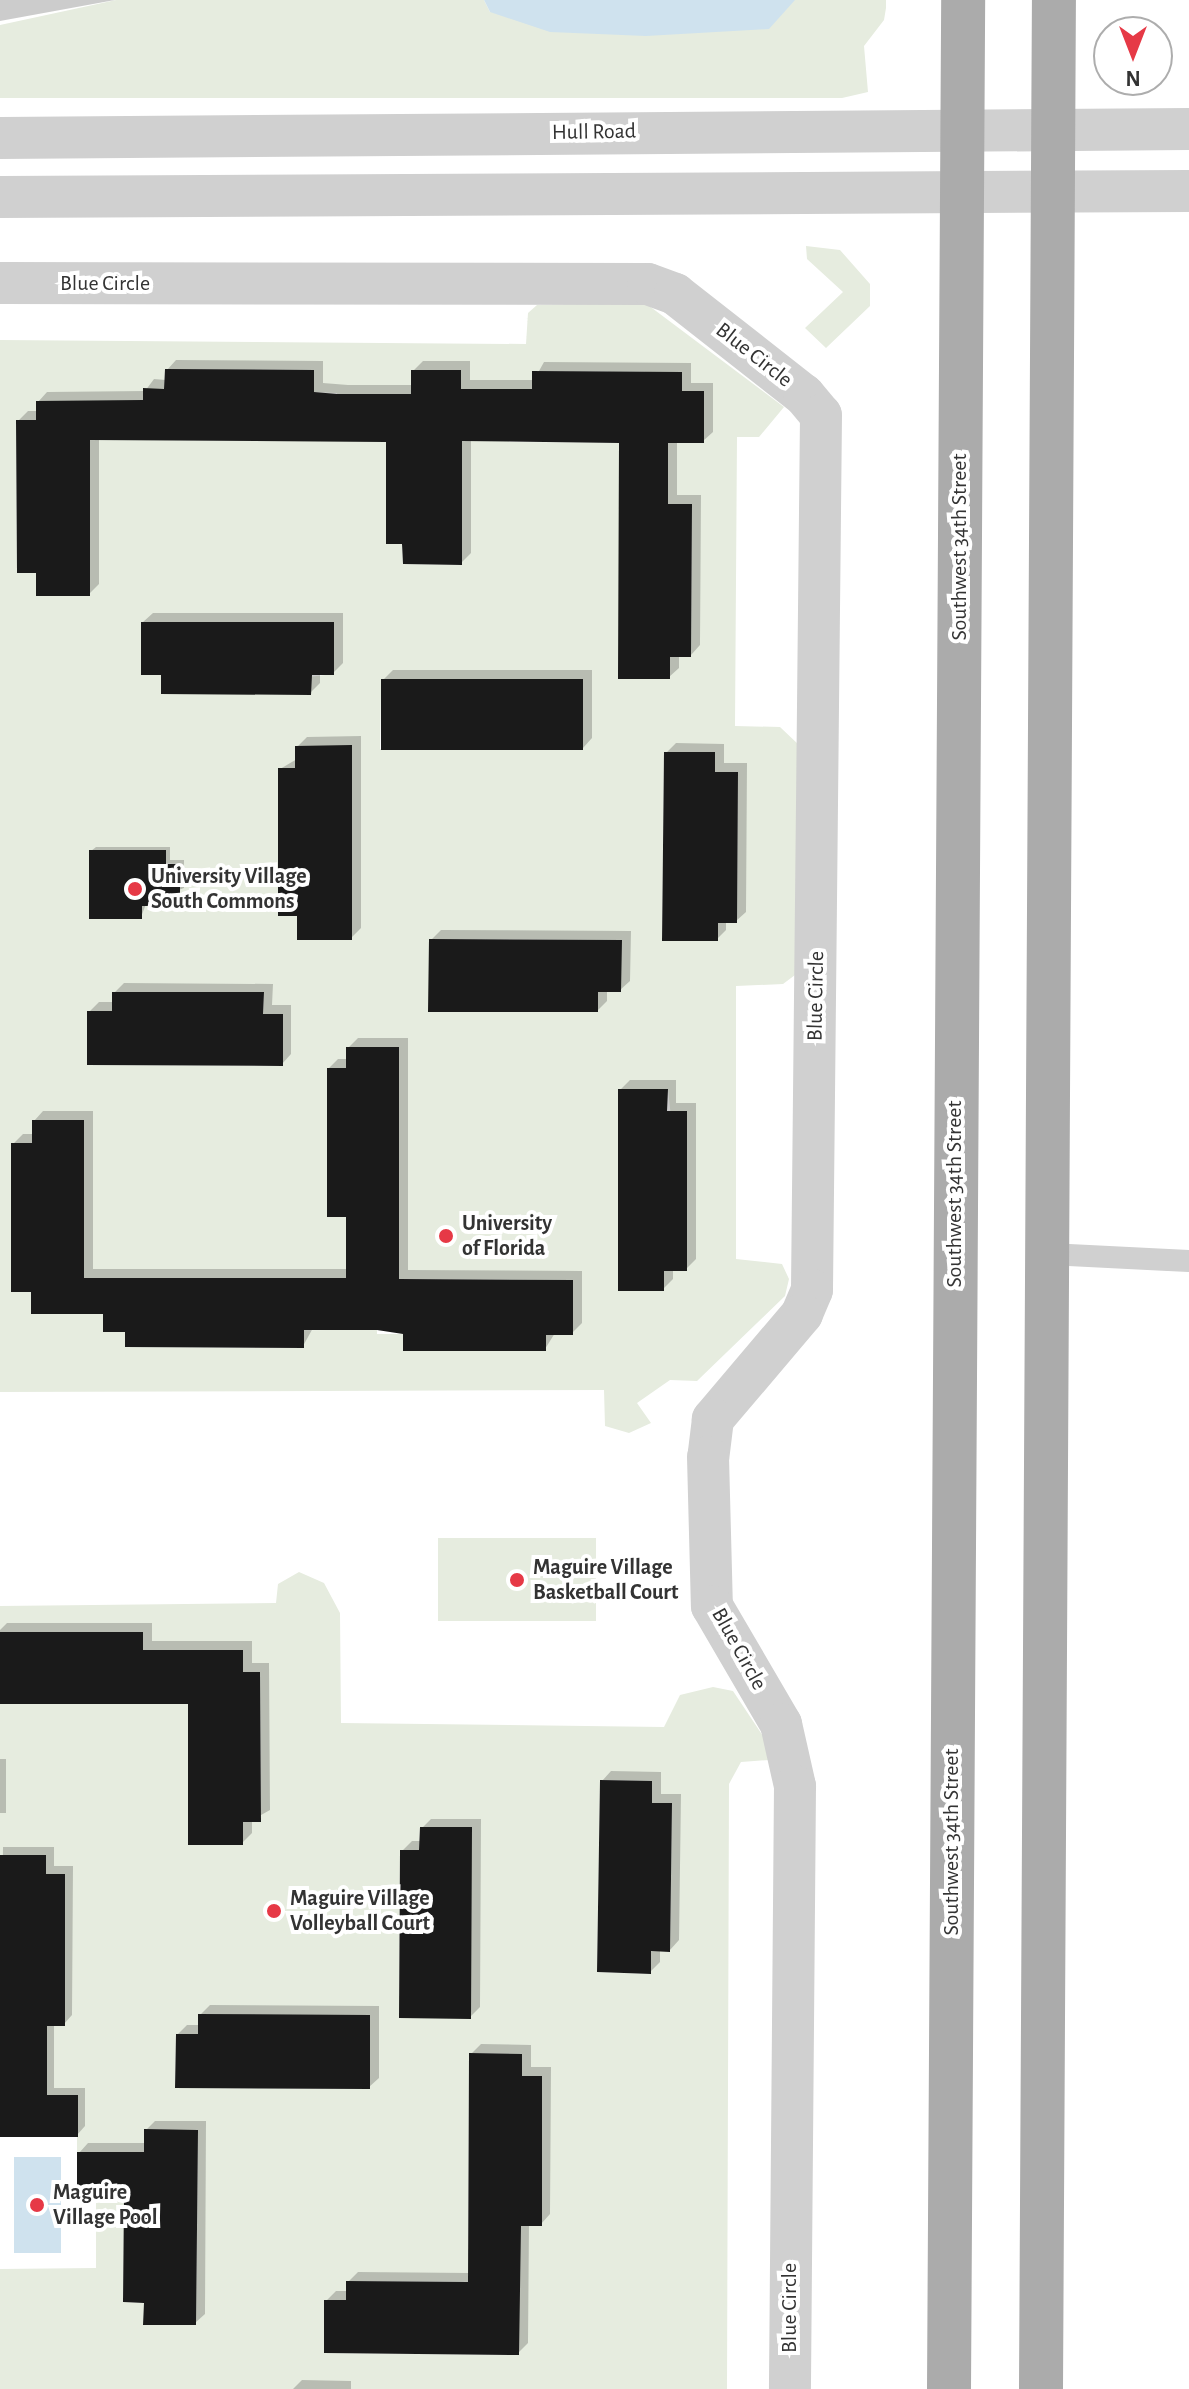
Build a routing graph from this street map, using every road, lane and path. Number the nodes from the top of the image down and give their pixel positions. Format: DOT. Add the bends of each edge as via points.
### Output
graph roads {
  1 [pos="963,0"];
  2 [pos="1054,0"];
  3 [pos="963,128"];
  4 [pos="1053,128"];
  5 [pos="1189,129"];
  6 [pos="0,138"];
  7 [pos="1189,191"];
  8 [pos="1053,192"];
  9 [pos="963,194"];
  10 [pos="0,197"];
  11 [pos="0,283"];
  12 [pos="1049,1254"];
  13 [pos="1189,1261"];
  14 [pos="790,2389"];
  15 [pos="949,2389"];
  16 [pos="1041,2389"];
  1 -- 3 [label="main road, Southwest 34th Street"];
  2 -- 4 [label="main road"];
  3 -- 4 [label="street, Hull Road"];
  3 -- 6 [label="street, Hull Road"];
  3 -- 9 [label="main road, Southwest 34th Street"];
  4 -- 5 [label="street, Hull Road"];
  4 -- 8 [label="main road"];
  7 -- 8 [label="street"];
  8 -- 9 [label="street"];
  8 -- 12 [label="main road"];
  9 -- 10 [label="street"];
  9 -- 15 [label="main road, Southwest 34th Street"];
  11 -- 14 [label="street, Blue Circle" via="648,284 675,294 804,395 821,415 812,1290 802,1314 713,1419 708,1457 712,1606 781,1724 795,1786"];
  12 -- 13 [label="lane"];
  12 -- 16 [label="main road"];
}
